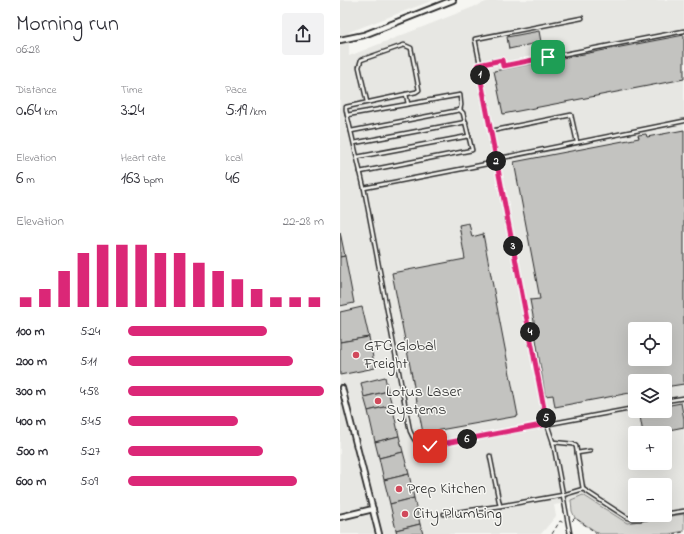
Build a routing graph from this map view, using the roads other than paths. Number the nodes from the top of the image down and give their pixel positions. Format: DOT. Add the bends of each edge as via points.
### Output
graph roads {
  1 [pos="453,0"];
  2 [pos="582,18"];
  3 [pos="684,30"];
  4 [pos="340,40"];
  5 [pos="480,64"];
  6 [pos="406,94"];
  7 [pos="367,102"];
  8 [pos="408,104"];
  9 [pos="460,110"];
  10 [pos="347,116"];
  11 [pos="466,122"];
  12 [pos="684,122"];
  13 [pos="351,130"];
  14 [pos="491,131"];
  15 [pos="469,136"];
  16 [pos="354,143"];
  17 [pos="577,143"];
  18 [pos="357,157"];
  19 [pos="496,160"];
  20 [pos="360,172"];
  21 [pos="364,188"];
  22 [pos="342,388"];
  23 [pos="684,398"];
  24 [pos="672,401"];
  25 [pos="628,409"];
  26 [pos="547,424"];
  27 [pos="553,442"];
  28 [pos="590,451"];
  29 [pos="577,453"];
  30 [pos="490,456"];
  31 [pos="583,489"];
  32 [pos="563,495"];
  33 [pos="500,506"];
  34 [pos="372,509"];
  35 [pos="684,511"];
  36 [pos="672,513"];
  37 [pos="444,514"];
  38 [pos="340,517"];
  39 [pos="628,518"];
  40 [pos="379,534"];
  41 [pos="570,534"];
  1 -- 4 [label="street" via="364,35"];
  2 -- 5 [label="lane" via="475,39"];
  3 -- 5 [label="lane" via="503,66 502,60"];
  5 -- 14 [label="lane" via="478,65"];
  6 -- 7 [label="lane"];
  6 -- 7 [label="lane" via="419,90 411,48 404,45 361,60 359,67"];
  6 -- 8 [label="lane"];
  7 -- 10 [label="lane" via="346,107"];
  8 -- 9 [label="lane" via="460,95"];
  8 -- 10 [label="lane"];
  9 -- 11 [label="lane" via="464,113"];
  9 -- 13 [label="lane"];
  10 -- 13 [label="lane"];
  11 -- 15 [label="lane"];
  11 -- 16 [label="lane"];
  12 -- 17 [label="lane"];
  13 -- 16 [label="lane"];
  14 -- 17 [label="lane" via="571,116"];
  14 -- 19 [label="lane"];
  15 -- 18 [label="lane"];
  15 -- 20 [label="lane" via="472,150"];
  16 -- 18 [label="lane"];
  17 -- 19 [label="lane"];
  18 -- 20 [label="lane"];
  19 -- 21 [label="lane"];
  19 -- 26 [label="lane"];
  20 -- 21 [label="lane"];
  21 -- 26 [label="lane" via="410,431 414,440 420,445 430,446"];
  22 -- 34 [label="street"];
  23 -- 24 [label="lane"];
  25 -- 26 [label="lane"];
  26 -- 27 [label="lane"];
  27 -- 29 [label="lane" via="573,444"];
  27 -- 32 [label="lane"];
  28 -- 29 [label="lane"];
  29 -- 31 [label="lane"];
  30 -- 33 [label="lane"];
  31 -- 32 [label="lane"];
  31 -- 39 [label="lane"];
  32 -- 33 [label="lane"];
  32 -- 41 [label="lane"];
  33 -- 37 [label="lane"];
  34 -- 38 [label="street"];
  34 -- 40 [label="street"];
  35 -- 36 [label="lane"];
}
